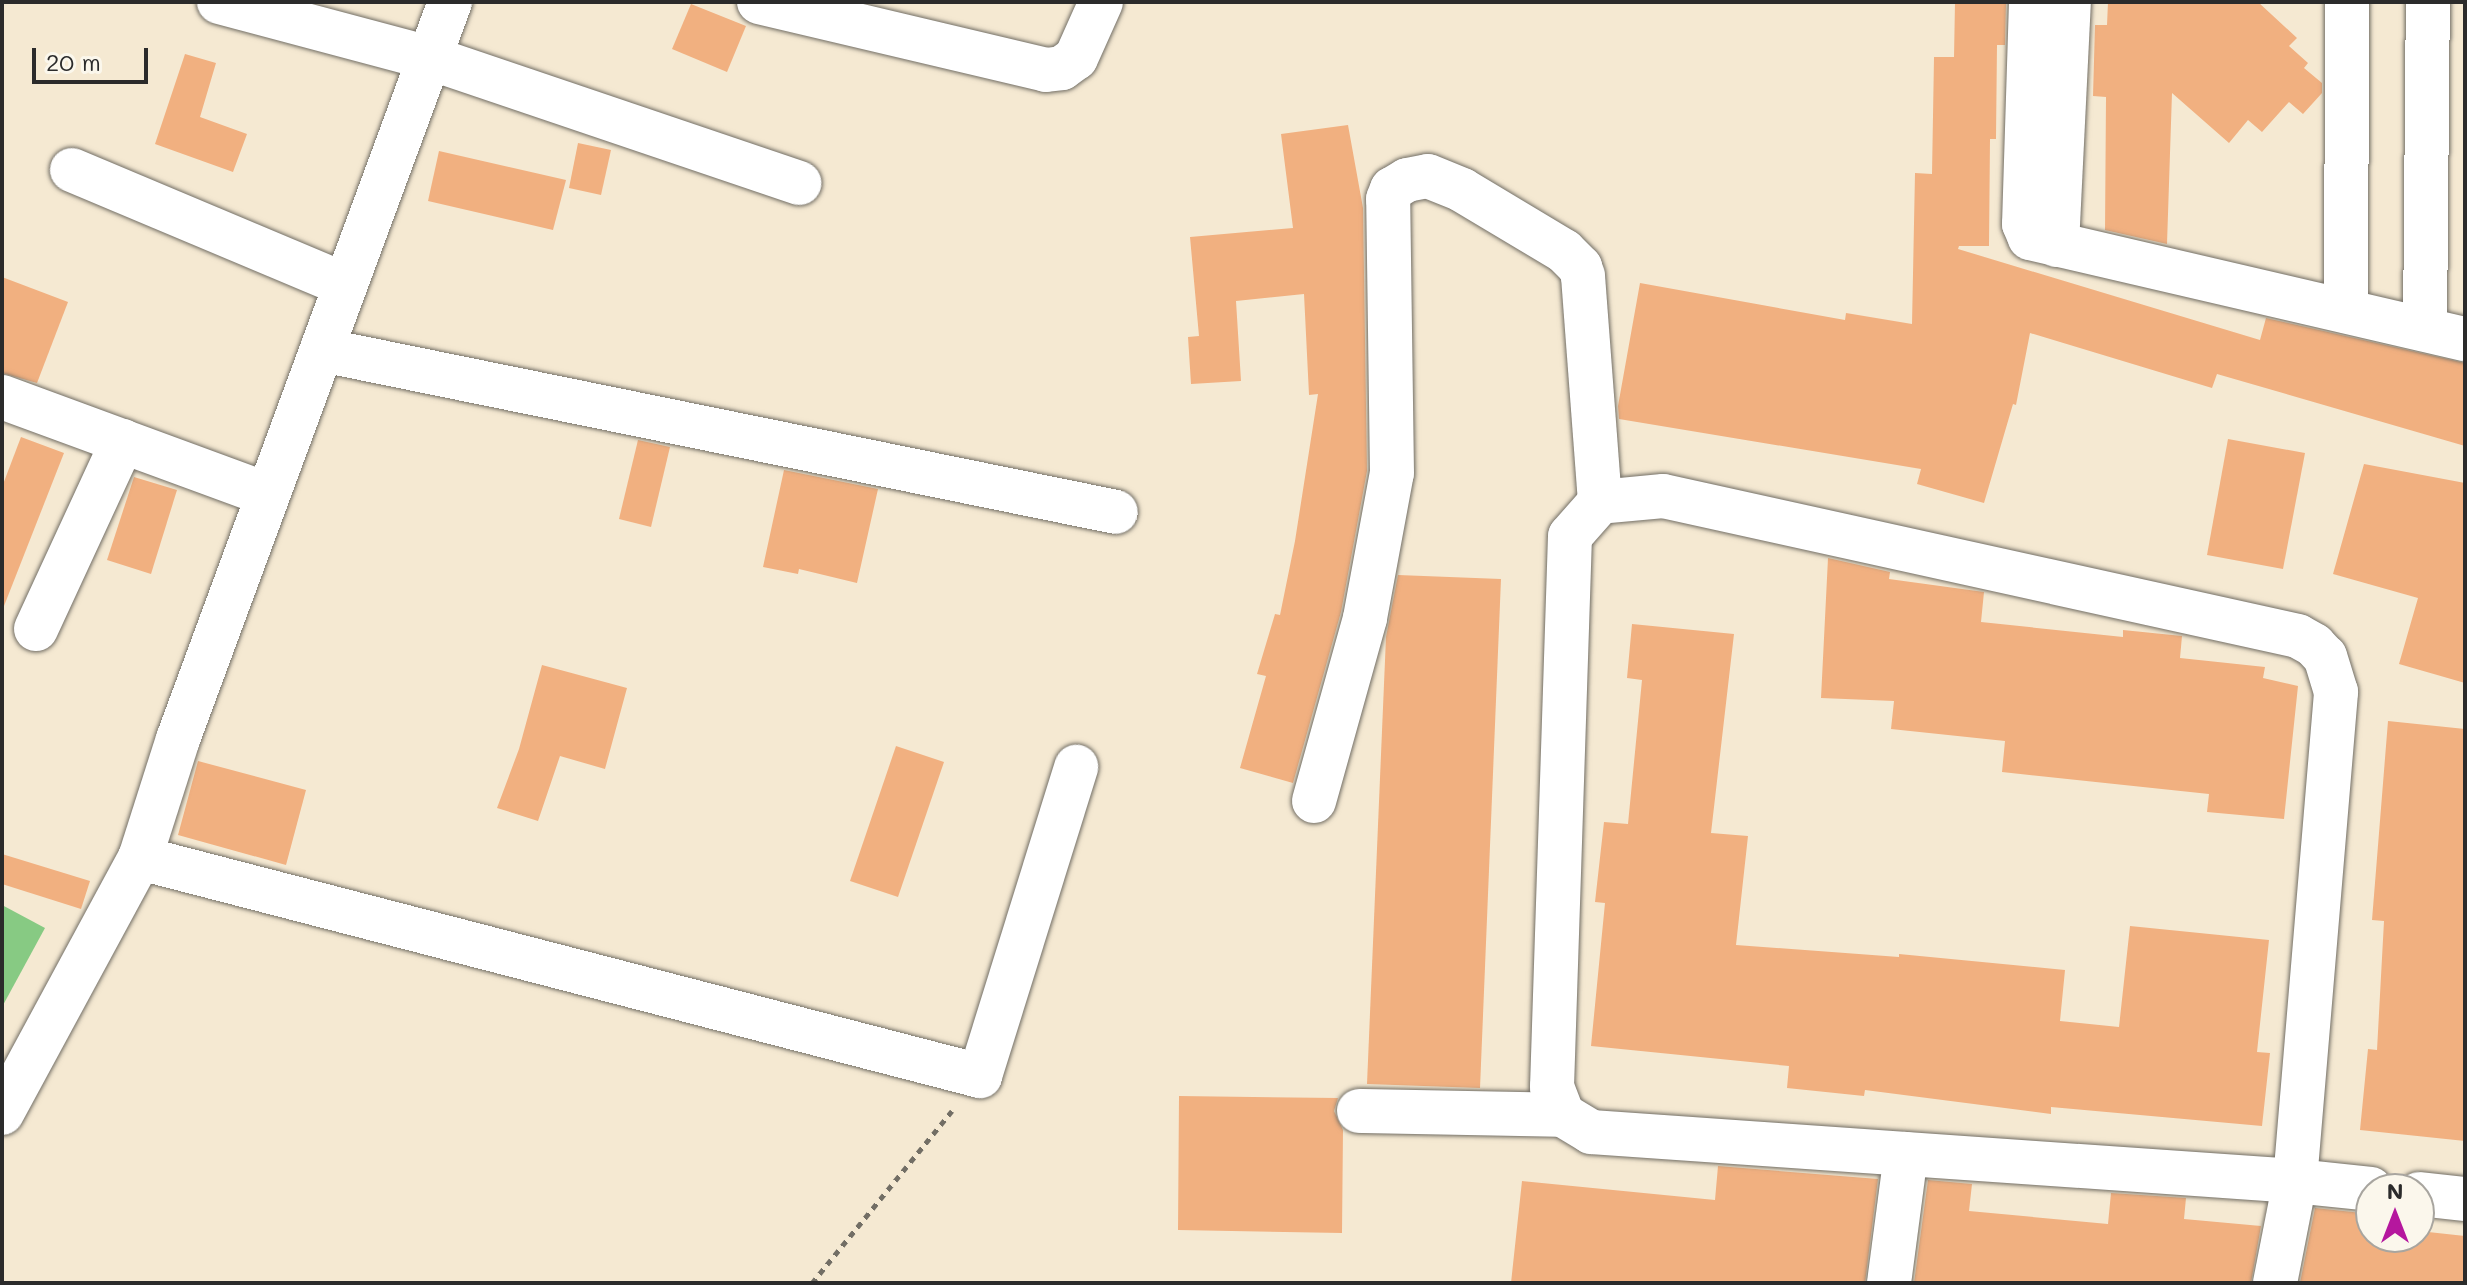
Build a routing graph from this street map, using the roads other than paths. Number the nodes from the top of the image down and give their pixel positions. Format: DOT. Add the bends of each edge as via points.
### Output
graph roads {
  1 [pos="219,2"];
  2 [pos="450,2"];
  3 [pos="759,2"];
  4 [pos="1101,2"];
  5 [pos="2031,2"];
  6 [pos="2069,2"];
  7 [pos="2347,2"];
  8 [pos="2428,2"];
  9 [pos="430,58"];
  10 [pos="72,170"];
  11 [pos="799,183"];
  12 [pos="2057,245"];
  13 [pos="345,285"];
  14 [pos="2346,311"];
  15 [pos="2445,334"];
  16 [pos="322,350"];
  17 [pos="2,397"];
  18 [pos="123,441"];
  19 [pos="268,495"];
  20 [pos="1600,502"];
  21 [pos="1116,512"];
  22 [pos="36,629"];
  23 [pos="1076,767"];
  24 [pos="1314,801"];
  25 [pos="140,858"];
  26 [pos="1359,1111"];
  27 [pos="2,1113"];
  28 [pos="1563,1115"];
  29 [pos="1906,1154"];
  30 [pos="2295,1181"];
  31 [pos="2355,1187"];
  32 [pos="2435,1196"];
  33 [pos="2465,1199"];
  34 [pos="1889,1283"];
  35 [pos="2275,1283"];
  1 -- 9 [label="street"];
  2 -- 9 [label="street"];
  3 -- 4 [label="street" via="1046,70 1062,68 1076,58"];
  5 -- 12 [label="street" via="2024,224 2030,238"];
  6 -- 12 [label="street"];
  7 -- 14 [label="street"];
  8 -- 15 [label="street"];
  9 -- 11 [label="street"];
  9 -- 13 [label="street"];
  10 -- 13 [label="street"];
  12 -- 14 [label="street"];
  13 -- 16 [label="street"];
  14 -- 15 [label="street"];
  16 -- 19 [label="street"];
  16 -- 21 [label="street"];
  17 -- 18 [label="street"];
  18 -- 19 [label="street"];
  18 -- 22 [label="street"];
  19 -- 25 [label="street"];
  20 -- 24 [label="street" via="1580,267 1564,251 1462,190 1428,176 1392,189 1392,473 1365,618"];
  20 -- 28 [label="street" via="1570,536 1552,1087"];
  20 -- 30 [label="street" via="1663,496 2298,636 2314,645 2325,657 2336,692"];
  23 -- 25 [label="street" via="980,1076"];
  25 -- 27 [label="street"];
  26 -- 28 [label="street"];
  28 -- 29 [label="street" via="1591,1132"];
  29 -- 30 [label="street"];
  29 -- 34 [label="street"];
  30 -- 31 [label="street"];
  30 -- 35 [label="street"];
  32 -- 33 [label="street"];
}
